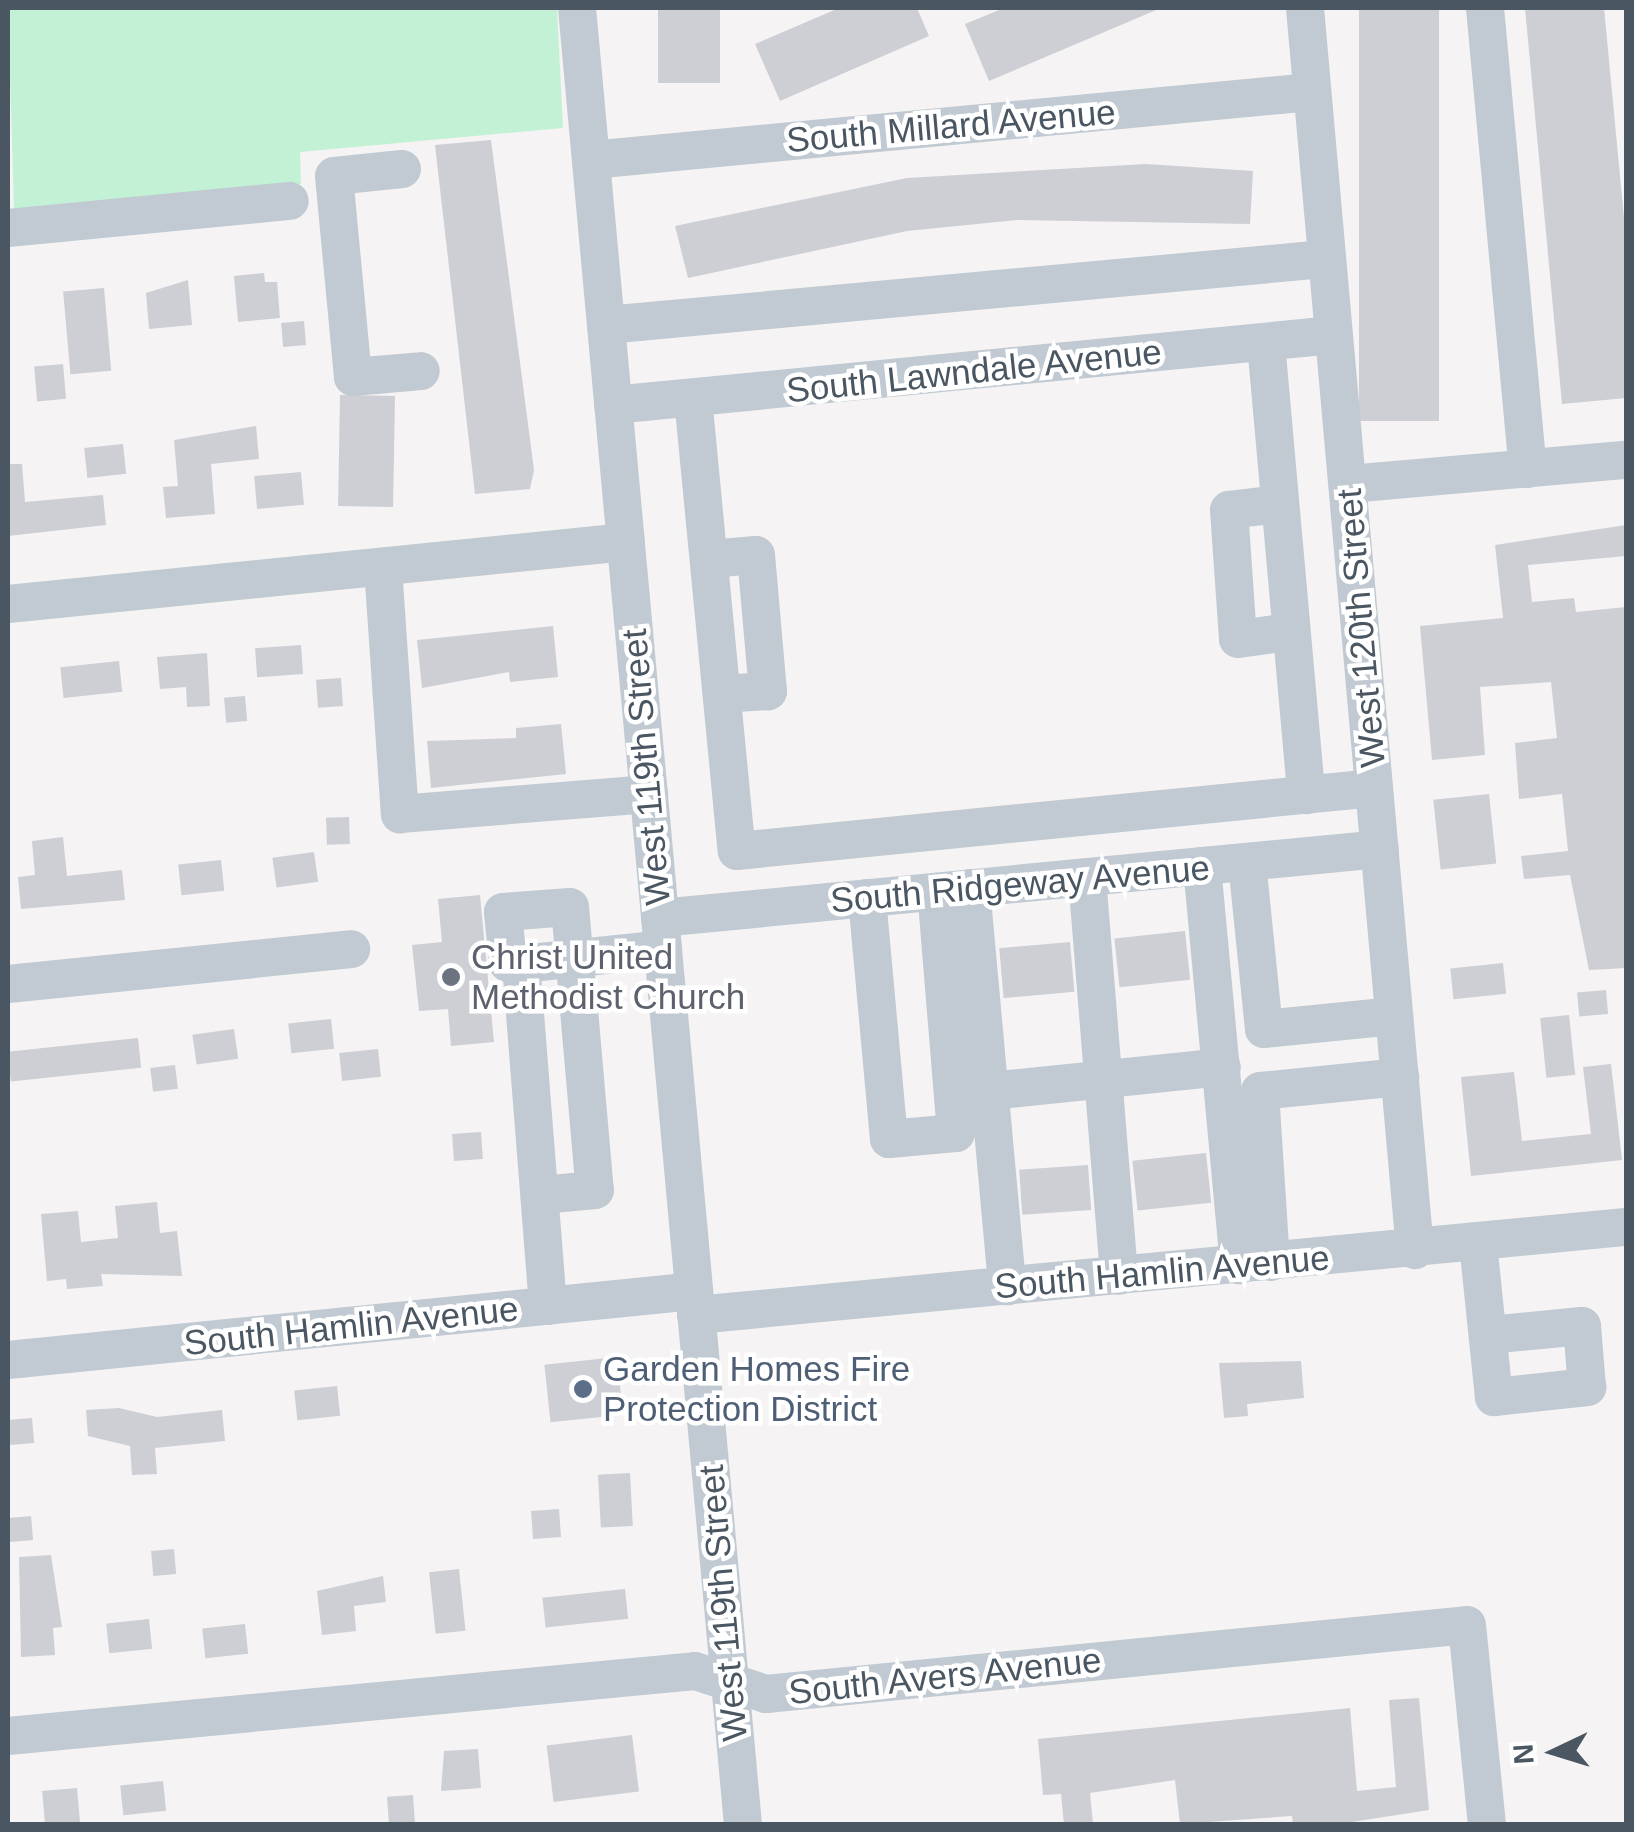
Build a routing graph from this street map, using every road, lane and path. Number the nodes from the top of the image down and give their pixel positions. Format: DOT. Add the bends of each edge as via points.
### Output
graph roads {
  1 [pos="578,8"];
  2 [pos="1305,8"];
  3 [pos="1485,8"];
  4 [pos="1311,92"];
  5 [pos="591,160"];
  6 [pos="402,170"];
  7 [pos="290,201"];
  8 [pos="8,228"];
  9 [pos="1324,259"];
  10 [pos="606,324"];
  11 [pos="1334,336"];
  12 [pos="1266,343"];
  13 [pos="421,371"];
  14 [pos="693,398"];
  15 [pos="613,405"];
  16 [pos="1626,460"];
  17 [pos="1528,469"];
  18 [pos="1349,484"];
  19 [pos="1279,504"];
  20 [pos="626,542"];
  21 [pos="383,566"];
  22 [pos="8,604"];
  23 [pos="1290,632"];
  24 [pos="1374,788"];
  25 [pos="649,794"];
  26 [pos="1306,795"];
  27 [pos="1380,850"];
  28 [pos="737,851"];
  29 [pos="1248,862"];
  30 [pos="1202,866"];
  31 [pos="1088,877"];
  32 [pos="954,890"];
  33 [pos="867,898"];
  34 [pos="743,910"];
  35 [pos="662,933"];
  36 [pos="351,948"];
  37 [pos="573,958"];
  38 [pos="521,964"];
  39 [pos="8,984"];
  40 [pos="1394,1016"];
  41 [pos="1222,1067"];
  42 [pos="1400,1077"];
  43 [pos="1103,1080"];
  44 [pos="990,1091"];
  45 [pos="541,1195"];
  46 [pos="1626,1227"];
  47 [pos="1478,1243"];
  48 [pos="1414,1250"];
  49 [pos="1255,1264"];
  50 [pos="1118,1276"];
  51 [pos="1007,1286"];
  52 [pos="695,1303"];
  53 [pos="548,1306"];
  54 [pos="1489,1335"];
  55 [pos="8,1360"];
  56 [pos="730,1682"];
  57 [pos="8,1736"];
  58 [pos="743,1824"];
  59 [pos="1487,1824"];
  1 -- 5 [label="street, West 119th Street"];
  2 -- 4 [label="street, West 120th Street"];
  3 -- 17 [label="street"];
  4 -- 5 [label="street, South Millard Avenue"];
  4 -- 9 [label="street, West 120th Street"];
  5 -- 10 [label="street, West 119th Street"];
  6 -- 13 [label="street" via="334,176 353,378"];
  7 -- 8 [label="street"];
  9 -- 10 [label="street"];
  9 -- 11 [label="street, West 120th Street"];
  10 -- 15 [label="street, West 119th Street"];
  11 -- 12 [label="street, South Lawndale Avenue"];
  11 -- 18 [label="street, West 120th Street"];
  12 -- 14 [label="street, South Lawndale Avenue"];
  12 -- 19 [label="street"];
  14 -- 15 [label="street, South Lawndale Avenue"];
  14 -- 28 [label="street" via="708,559 756,555 768,690 722,694"];
  15 -- 20 [label="street, West 119th Street"];
  16 -- 17 [label="street"];
  17 -- 18 [label="street"];
  18 -- 24 [label="street, West 120th Street"];
  19 -- 23 [label="street"];
  19 -- 23 [label="street" via="1230,510 1238,640"];
  20 -- 21 [label="street"];
  20 -- 25 [label="street, West 119th Street"];
  21 -- 22 [label="street"];
  21 -- 25 [label="street" via="400,814"];
  23 -- 26 [label="street"];
  24 -- 26 [label="street"];
  24 -- 27 [label="street, West 120th Street"];
  25 -- 35 [label="street, West 119th Street"];
  26 -- 28 [label="street"];
  27 -- 29 [label="street, South Ridgeway Avenue"];
  27 -- 40 [label="street, West 120th Street"];
  28 -- 34 [label="street"];
  29 -- 30 [label="street, South Ridgeway Avenue"];
  29 -- 40 [label="street" via="1264,1029"];
  30 -- 31 [label="street, South Ridgeway Avenue"];
  30 -- 41 [label="street"];
  31 -- 32 [label="street, South Ridgeway Avenue"];
  31 -- 43 [label="street"];
  32 -- 33 [label="street, South Ridgeway Avenue"];
  32 -- 33 [label="street" via="956,1134 889,1139"];
  32 -- 44 [label="street"];
  33 -- 34 [label="street, South Ridgeway Avenue"];
  34 -- 35 [label="street, South Ridgeway Avenue"];
  35 -- 37 [label="street, South Ridgeway Avenue"];
  35 -- 52 [label="street, West 119th Street"];
  36 -- 39 [label="street"];
  37 -- 38 [label="street, South Ridgeway Avenue"];
  37 -- 38 [label="street" via="570,907 503,912 508,963"];
  37 -- 45 [label="street" via="594,1190"];
  38 -- 45 [label="street"];
  40 -- 42 [label="street, West 120th Street"];
  41 -- 43 [label="street"];
  41 -- 49 [label="street"];
  42 -- 48 [label="street, West 120th Street"];
  42 -- 49 [label="street" via="1260,1091"];
  43 -- 44 [label="street"];
  43 -- 50 [label="street"];
  44 -- 51 [label="street"];
  45 -- 53 [label="street"];
  46 -- 47 [label="street, South Hamlin Avenue"];
  47 -- 48 [label="street, South Hamlin Avenue"];
  47 -- 54 [label="street"];
  48 -- 49 [label="street, South Hamlin Avenue"];
  49 -- 50 [label="street, South Hamlin Avenue"];
  50 -- 51 [label="street, South Hamlin Avenue"];
  51 -- 52 [label="street, South Hamlin Avenue"];
  52 -- 53 [label="street, South Hamlin Avenue"];
  52 -- 56 [label="street, West 119th Street"];
  53 -- 55 [label="street, South Hamlin Avenue"];
  56 -- 57 [label="street, South Avers Avenue" via="695,1671"];
  56 -- 58 [label="street, West 119th Street"];
  56 -- 59 [label="street, South Avers Avenue" via="766,1694 1467,1625"];
}
